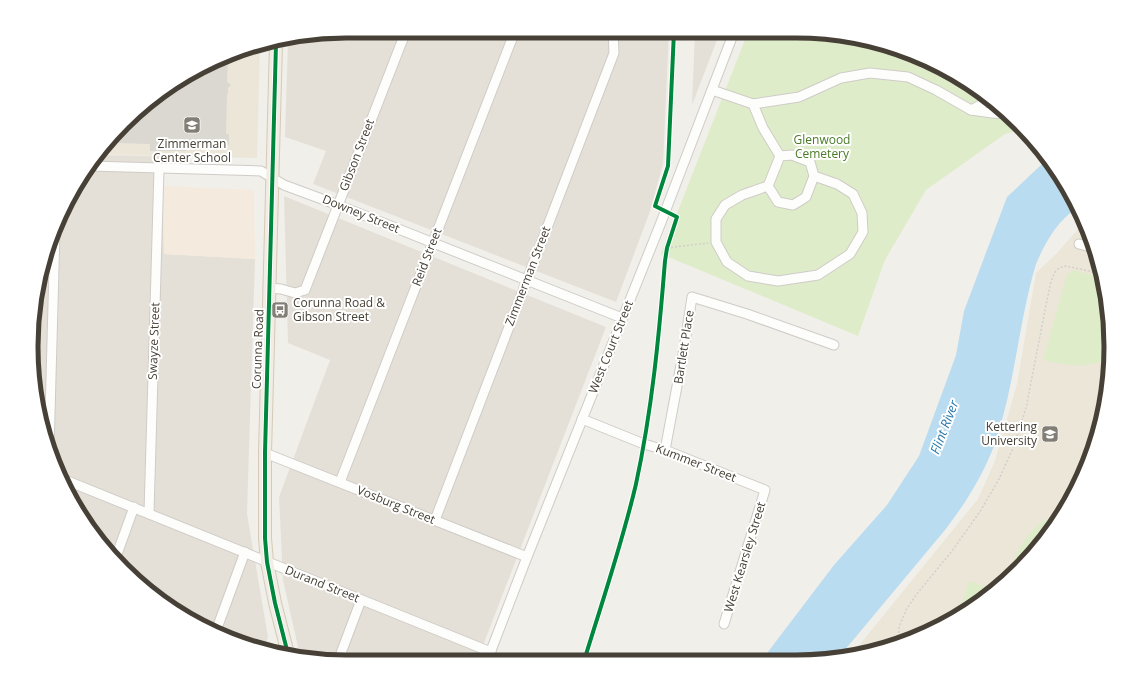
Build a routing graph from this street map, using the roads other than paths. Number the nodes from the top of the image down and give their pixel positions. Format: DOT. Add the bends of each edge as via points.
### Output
graph roads {
  1 [pos="403,38"];
  2 [pos="512,38"];
  3 [pos="613,38"];
  4 [pos="732,38"];
  5 [pos="276,47"];
  6 [pos="712,90"];
  7 [pos="984,103"];
  8 [pos="753,104"];
  9 [pos="971,110"];
  10 [pos="997,113"];
  11 [pos="780,156"];
  12 [pos="97,166"];
  13 [pos="159,169"];
  14 [pos="814,176"];
  15 [pos="272,178"];
  16 [pos="768,186"];
  17 [pos="338,205"];
  18 [pos="432,243"];
  19 [pos="1079,244"];
  20 [pos="55,245"];
  21 [pos="1088,246"];
  22 [pos="526,280"];
  23 [pos="270,288"];
  24 [pos="622,318"];
  25 [pos="834,345"];
  26 [pos="582,419"];
  27 [pos="50,428"];
  28 [pos="665,450"];
  29 [pos="264,452"];
  30 [pos="69,482"];
  31 [pos="340,482"];
  32 [pos="765,490"];
  33 [pos="134,507"];
  34 [pos="149,513"];
  35 [pos="435,520"];
  36 [pos="245,552"];
  37 [pos="117,553"];
  38 [pos="527,558"];
  39 [pos="267,562"];
  40 [pos="361,600"];
  41 [pos="724,624"];
  42 [pos="218,627"];
  43 [pos="287,649"];
  44 [pos="491,652"];
  45 [pos="340,655"];
  46 [pos="490,655"];
  1 -- 17 [label="street, Gibson Street"];
  2 -- 18 [label="street, Reid Street"];
  3 -- 22 [label="street, Zimmerman Street" via="614,53"];
  4 -- 6 [label="street, West Court Street"];
  5 -- 15 [label="main road, Corunna Road"];
  6 -- 8 [label="street"];
  6 -- 24 [label="street, West Court Street"];
  7 -- 9 [label="street"];
  8 -- 9 [label="street" via="799,97 841,78 870,73 908,78"];
  8 -- 11 [label="street" via="763,128"];
  9 -- 10 [label="street"];
  11 -- 14 [label="street" via="792,154 810,162"];
  11 -- 16 [label="street"];
  12 -- 13 [label="street, Downey Street"];
  13 -- 15 [label="street, Downey Street" via="261,172"];
  13 -- 34 [label="street, Swayze Street"];
  14 -- 16 [label="street" via="806,197 793,206 778,202"];
  14 -- 16 [label="street" via="837,184 853,194 862,213 863,232 850,254 818,275 778,281 748,276 726,262 716,242 716,219 725,205 742,195"];
  15 -- 17 [label="street, Downey Street"];
  15 -- 23 [label="main road, Corunna Road"];
  17 -- 18 [label="street, Downey Street"];
  17 -- 23 [label="street, Gibson Street" via="305,290 295,293 281,288"];
  18 -- 22 [label="street, Downey Street"];
  18 -- 31 [label="street, Reid Street"];
  19 -- 21 [label="street"];
  20 -- 27 [label="street"];
  22 -- 24 [label="street, Downey Street"];
  22 -- 35 [label="street, Zimmerman Street"];
  23 -- 29 [label="main road, Corunna Road"];
  24 -- 26 [label="street, West Court Street"];
  25 -- 28 [label="street, Bartlett Place" via="692,297"];
  26 -- 28 [label="street, Kummer Street"];
  26 -- 38 [label="street, West Court Street"];
  28 -- 32 [label="street, Kummer Street"];
  29 -- 31 [label="street, Vosburg Street"];
  29 -- 39 [label="main road, Corunna Road"];
  30 -- 33 [label="street, Durand Street"];
  31 -- 35 [label="street, Vosburg Street"];
  32 -- 41 [label="street, West Kearsley Street"];
  33 -- 34 [label="street, Durand Street"];
  33 -- 37 [label="street"];
  34 -- 36 [label="street, Durand Street"];
  35 -- 38 [label="street, Vosburg Street"];
  36 -- 39 [label="street, Durand Street"];
  36 -- 42 [label="street"];
  38 -- 44 [label="street, West Court Street"];
  39 -- 40 [label="street, Durand Street"];
  39 -- 43 [label="main road, Corunna Road"];
  40 -- 44 [label="street, Durand Street"];
  40 -- 45 [label="street"];
  44 -- 46 [label="street, West Court Street"];
}
